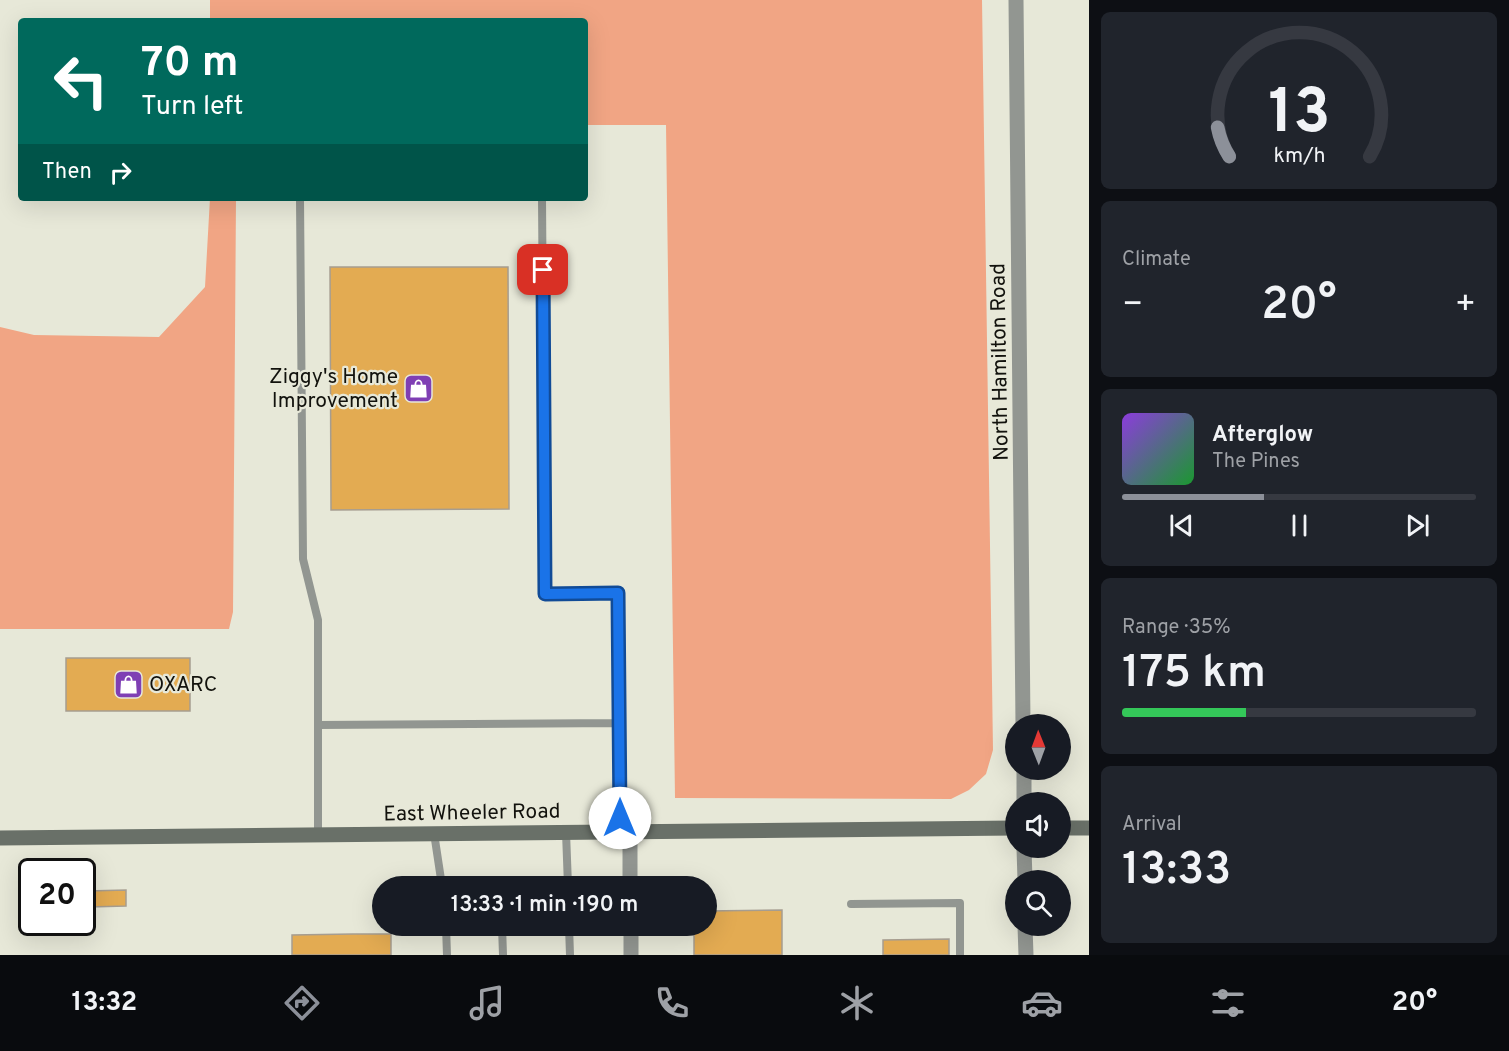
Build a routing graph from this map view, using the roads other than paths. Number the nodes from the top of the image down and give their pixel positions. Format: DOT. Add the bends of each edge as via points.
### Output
graph roads {
  1 [pos="1016,0"];
  2 [pos="300,201"];
  3 [pos="542,201"];
  4 [pos="1023,714"];
  5 [pos="619,723"];
  6 [pos="318,725"];
  7 [pos="1005,828"];
  8 [pos="1071,828"];
  9 [pos="1089,828"];
  10 [pos="566,832"];
  11 [pos="625,832"];
  12 [pos="318,834"];
  13 [pos="434,834"];
  14 [pos="0,838"];
  15 [pos="440,876"];
  16 [pos="568,876"];
  17 [pos="629,876"];
  18 [pos="851,904"];
  19 [pos="446,936"];
  20 [pos="502,936"];
  21 [pos="569,936"];
  22 [pos="631,936"];
  23 [pos="1025,936"];
  24 [pos="447,955"];
  25 [pos="503,955"];
  26 [pos="570,955"];
  27 [pos="631,955"];
  28 [pos="960,955"];
  29 [pos="1026,955"];
  1 -- 4 [label="street, North Hamilton Road"];
  2 -- 6 [label="lane" via="303,559 318,620"];
  3 -- 5 [label="lane" via="545,594 618,593"];
  5 -- 6 [label="lane"];
  5 -- 11 [label="lane"];
  6 -- 12 [label="lane"];
  7 -- 11 [label="main road, East Wheeler Road"];
  8 -- 9 [label="main road"];
  10 -- 11 [label="main road, East Wheeler Road"];
  10 -- 13 [label="main road, East Wheeler Road"];
  10 -- 16 [label="lane"];
  11 -- 17 [label="street"];
  12 -- 13 [label="main road, East Wheeler Road"];
  12 -- 14 [label="main road, East Wheeler Road"];
  13 -- 15 [label="lane"];
  18 -- 28 [label="lane" via="960,903"];
  19 -- 24 [label="lane"];
  20 -- 25 [label="lane"];
  21 -- 26 [label="lane"];
  22 -- 27 [label="street"];
  23 -- 29 [label="street"];
}
